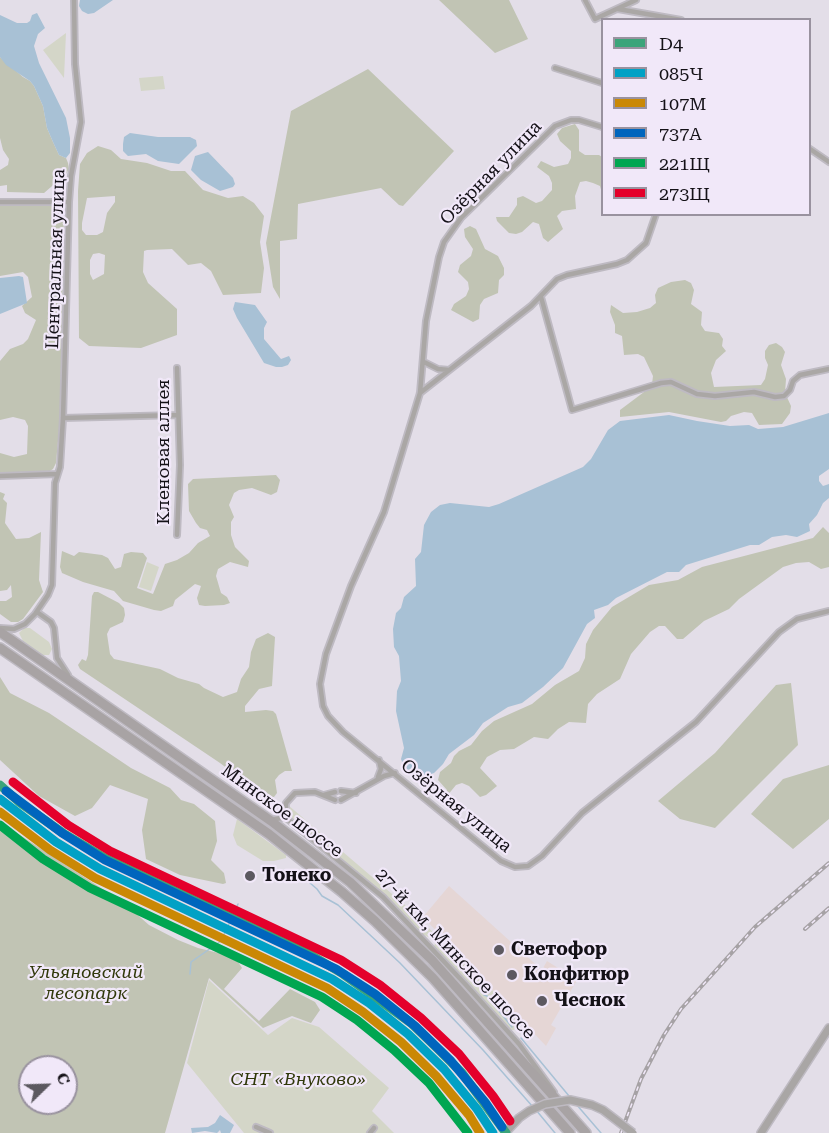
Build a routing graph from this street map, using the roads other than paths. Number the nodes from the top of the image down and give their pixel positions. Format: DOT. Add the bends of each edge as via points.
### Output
graph roads {
  1 [pos="74,0"];
  2 [pos="585,0"];
  3 [pos="636,0"];
  4 [pos="618,9"];
  5 [pos="670,18"];
  6 [pos="555,68"];
  7 [pos="601,82"];
  8 [pos="601,126"];
  9 [pos="811,150"];
  10 [pos="829,162"];
  11 [pos="0,202"];
  12 [pos="69,202"];
  13 [pos="655,216"];
  14 [pos="541,297"];
  15 [pos="424,362"];
  16 [pos="177,368"];
  17 [pos="829,369"];
  18 [pos="449,370"];
  19 [pos="420,393"];
  20 [pos="178,415"];
  21 [pos="63,418"];
  22 [pos="57,474"];
  23 [pos="0,476"];
  24 [pos="177,535"];
  25 [pos="829,611"];
  26 [pos="37,612"];
  27 [pos="0,630"];
  28 [pos="0,648"];
  29 [pos="71,680"];
  30 [pos="379,760"];
  31 [pos="395,773"];
  32 [pos="377,779"];
  33 [pos="341,791"];
  34 [pos="335,792"];
  35 [pos="356,793"];
  36 [pos="324,795"];
  37 [pos="335,800"];
  38 [pos="341,800"];
  39 [pos="285,817"];
  40 [pos="271,821"];
  41 [pos="829,1028"];
  42 [pos="514,1051"];
  43 [pos="506,1058"];
  44 [pos="569,1114"];
  45 [pos="256,1126"];
  46 [pos="270,1133"];
  47 [pos="505,1133"];
  48 [pos="570,1133"];
  49 [pos="586,1133"];
  50 [pos="633,1133"];
  51 [pos="761,1133"];
  1 -- 12 [label="street, Центральная улица" via="81,122"];
  2 -- 4 [label="street" via="595,20"];
  3 -- 4 [label="street"];
  4 -- 5 [label="street"];
  6 -- 7 [label="street"];
  8 -- 15 [label="street, Озёрная улица" via="579,120 555,126 461,218 444,242 439,257 426,321"];
  9 -- 10 [label="street"];
  11 -- 12 [label="street"];
  12 -- 21 [label="street, Центральная улица"];
  13 -- 14 [label="street" via="646,243 627,260 567,275 550,284"];
  14 -- 17 [label="street" via="572,410 661,382 671,382 697,394 754,392 784,396 800,375"];
  14 -- 18 [label="street"];
  15 -- 18 [label="street"];
  15 -- 19 [label="street, Озёрная улица"];
  16 -- 20 [label="street, Кленовая аллея"];
  18 -- 19 [label="street"];
  19 -- 30 [label="street, Озёрная улица" via="384,512 351,586 322,669 321,696 328,716"];
  20 -- 21 [label="street"];
  20 -- 24 [label="street, Кленовая аллея"];
  21 -- 22 [label="street, Центральная улица"];
  22 -- 23 [label="street"];
  22 -- 26 [label="street, Центральная улица" via="52,585"];
  25 -- 31 [label="street, Озёрная улица" via="797,619 779,632 696,722 582,813 528,866 514,867 501,861"];
  26 -- 27 [label="street" via="19,628"];
  26 -- 29 [label="street" via="54,628 57,658"];
  27 -- 29 [label="highway, Минское шоссе"];
  28 -- 43 [label="highway, Минское шоссе" via="310,866 434,978"];
  29 -- 40 [label="highway, Минское шоссе"];
  30 -- 31 [label="street, Озёрная улица"];
  30 -- 32 [label="street"];
  31 -- 32 [label="street"];
  32 -- 35 [label="street"];
  33 -- 35 [label="street"];
  34 -- 36 [label="street"];
  35 -- 38 [label="street"];
  36 -- 37 [label="street"];
  36 -- 39 [label="street" via="302,792 291,796"];
  39 -- 40 [label="street"];
  39 -- 44 [label="street, 27-й км, Минское шоссе" via="353,871 400,915 519,1044"];
  40 -- 42 [label="highway, Минское шоссе" via="378,907"];
  41 -- 51 [label="main road"];
  42 -- 44 [label="highway, 27-й км, Минское шоссе"];
  43 -- 48 [label="highway, 27-й км, Минское шоссе"];
  44 -- 49 [label="highway, 27-й км, Минское шоссе"];
  45 -- 46 [label="street"];
  47 -- 50 [label="main road, bridge" via="529,1111 570,1100 603,1110"];
}
